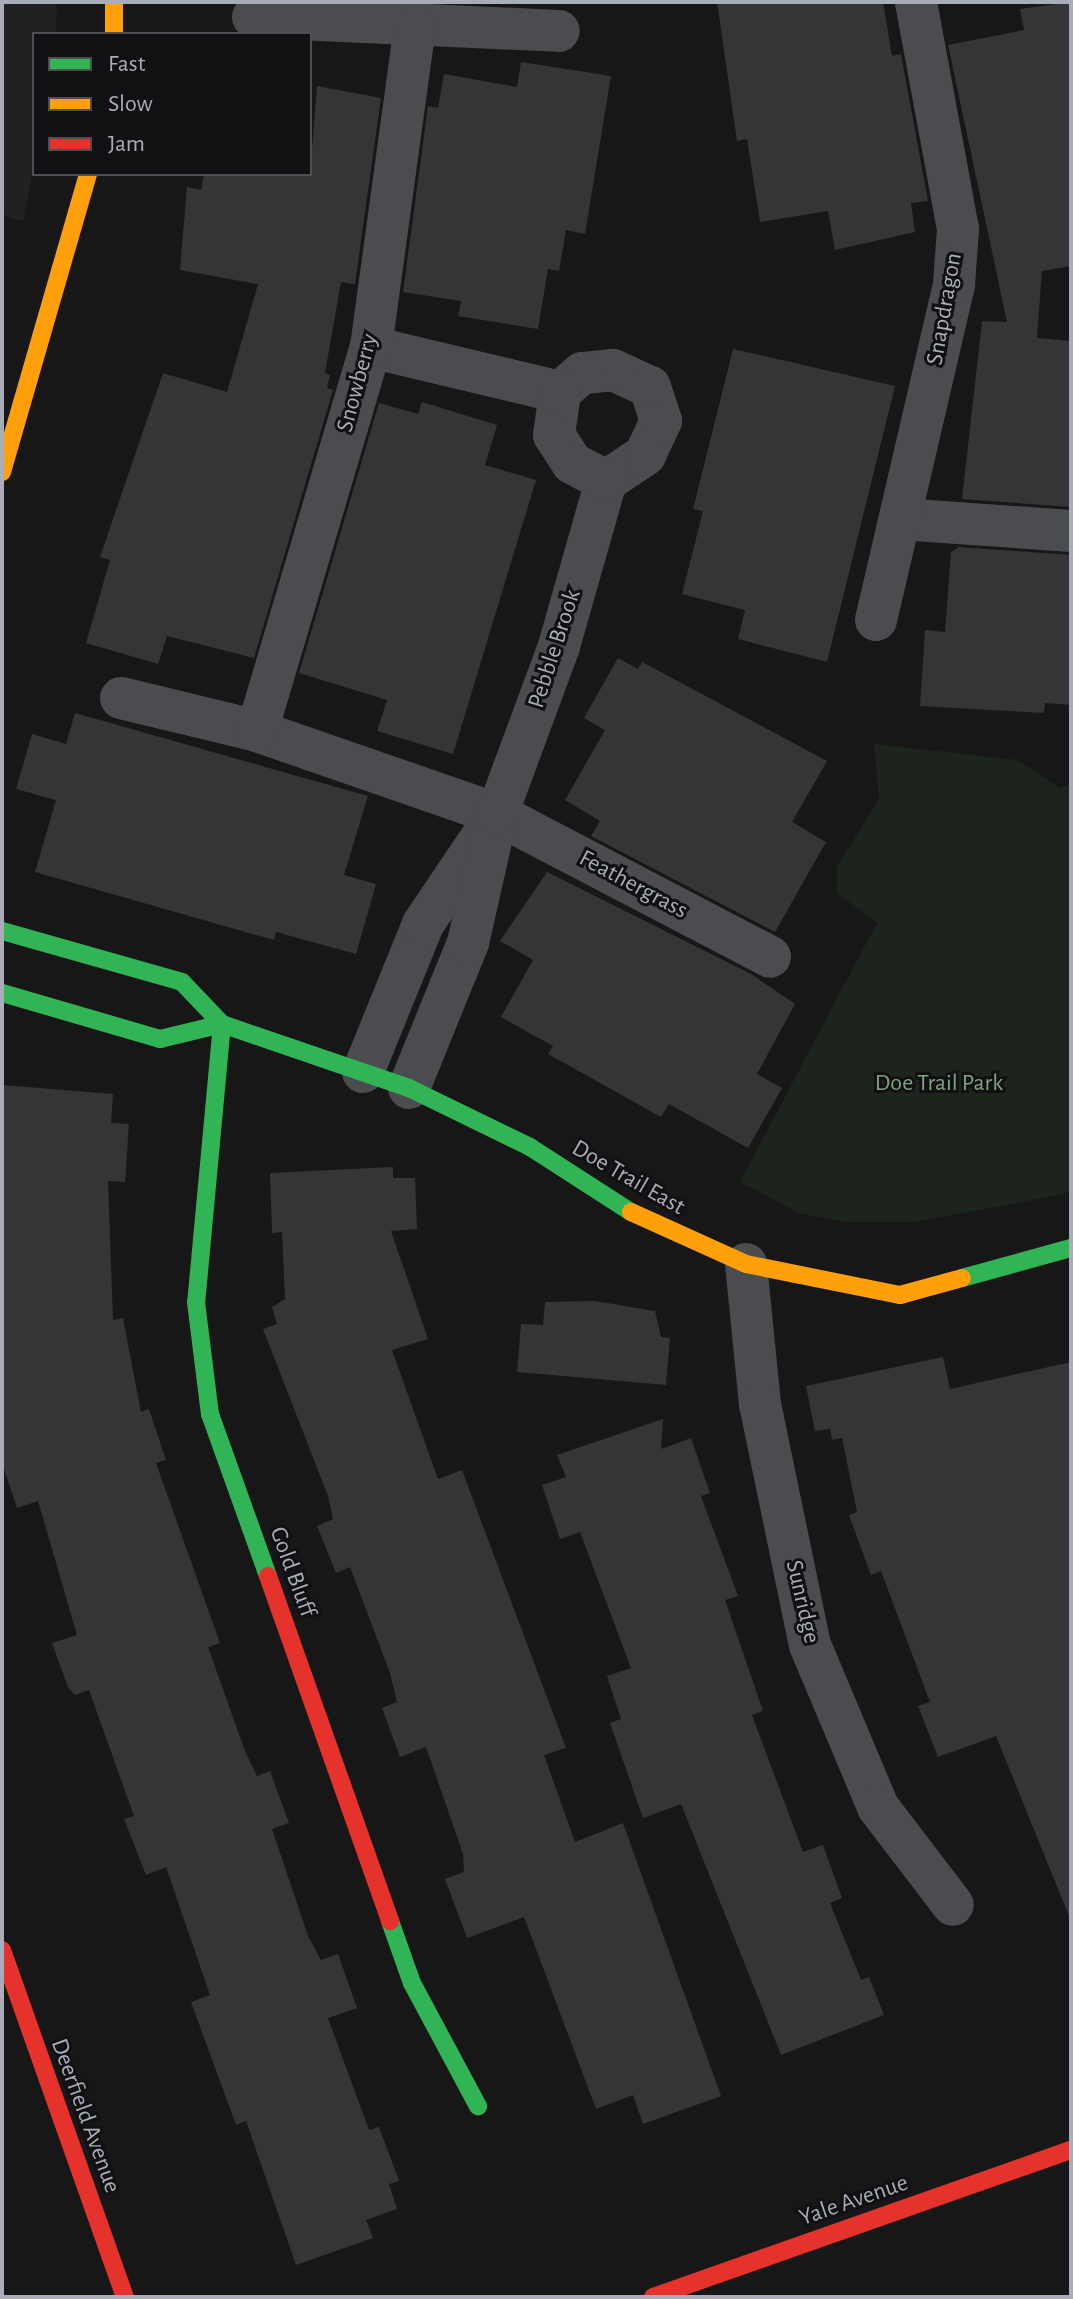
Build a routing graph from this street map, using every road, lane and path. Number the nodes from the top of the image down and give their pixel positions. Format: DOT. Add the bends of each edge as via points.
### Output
graph roads {
  1 [pos="114,2"];
  2 [pos="916,2"];
  3 [pos="253,17"];
  4 [pos="415,26"];
  5 [pos="559,31"];
  6 [pos="114,32"];
  7 [pos="87,176"];
  8 [pos="371,347"];
  9 [pos="560,392"];
  10 [pos="2,472"];
  11 [pos="606,481"];
  12 [pos="900,519"];
  13 [pos="1071,531"];
  14 [pos="876,620"];
  15 [pos="121,698"];
  16 [pos="257,731"];
  17 [pos="497,814"];
  18 [pos="2,931"];
  19 [pos="770,957"];
  20 [pos="2,993"];
  21 [pos="222,1024"];
  22 [pos="363,1072"];
  23 [pos="409,1088"];
  24 [pos="1071,1248"];
  25 [pos="746,1264"];
  26 [pos="953,1905"];
  27 [pos="2,1950"];
  28 [pos="478,2106"];
  29 [pos="1071,2150"];
  30 [pos="125,2297"];
  31 [pos="653,2297"];
  1 -- 6 [label="street"];
  2 -- 12 [label="street, Snapdragon" via="958,229 954,284"];
  3 -- 4 [label="street"];
  4 -- 5 [label="street"];
  4 -- 8 [label="street, Snowberry"];
  7 -- 10 [label="street"];
  8 -- 9 [label="street"];
  8 -- 16 [label="street, Snowberry"];
  9 -- 11 [label="street" via="554,435 572,463"];
  9 -- 11 [label="street" via="582,373 613,370 650,387 661,421 645,455"];
  11 -- 17 [label="street, Pebble Brook" via="559,646"];
  12 -- 13 [label="street"];
  12 -- 14 [label="street, Snapdragon"];
  15 -- 16 [label="street"];
  16 -- 17 [label="street"];
  17 -- 19 [label="street, Feathergrass"];
  17 -- 22 [label="street, Pebble Brook" via="423,924"];
  17 -- 23 [label="street, Pebble Brook" via="468,943"];
  18 -- 21 [label="street, Doe Trail East" via="182,982"];
  20 -- 21 [label="street" via="160,1039"];
  21 -- 22 [label="street, Doe Trail East"];
  21 -- 28 [label="street, Gold Bluff" via="196,1302 210,1414 412,1983"];
  22 -- 23 [label="street, Doe Trail East"];
  23 -- 25 [label="street, Doe Trail East" via="530,1147 652,1225"];
  24 -- 25 [label="street, Doe Trail East" via="900,1295"];
  25 -- 26 [label="street, Sunridge" via="760,1404 810,1645 878,1807"];
  27 -- 30 [label="street, Deerfield Avenue"];
  29 -- 31 [label="street, Yale Avenue"];
}
